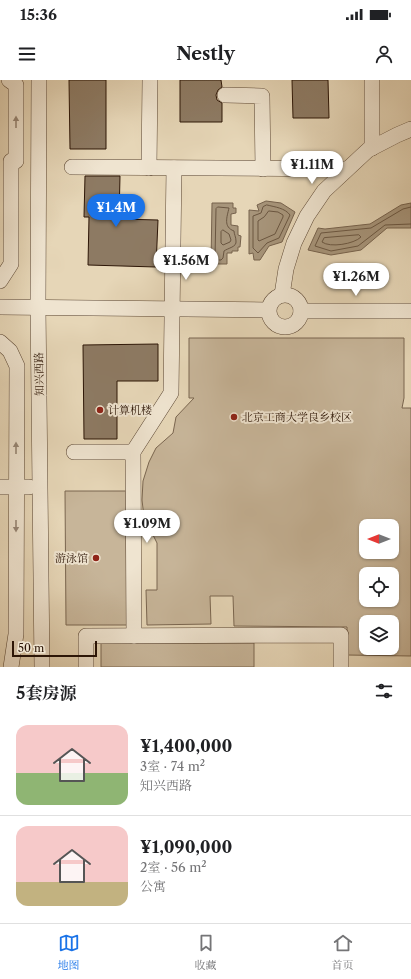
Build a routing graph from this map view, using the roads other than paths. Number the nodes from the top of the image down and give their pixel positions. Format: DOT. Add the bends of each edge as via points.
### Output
graph roads {
  1 [pos="10,80"];
  2 [pos="39,80"];
  3 [pos="150,80"];
  4 [pos="372,80"];
  5 [pos="225,95"];
  6 [pos="411,130"];
  7 [pos="372,148"];
  8 [pos="14,161"];
  9 [pos="72,167"];
  10 [pos="149,168"];
  11 [pos="174,168"];
  12 [pos="263,169"];
  13 [pos="347,169"];
  14 [pos="0,281"];
  15 [pos="282,295"];
  16 [pos="38,307"];
  17 [pos="0,308"];
  18 [pos="172,309"];
  19 [pos="268,310"];
  20 [pos="301,311"];
  21 [pos="411,311"];
  22 [pos="0,342"];
  23 [pos="74,452"];
  24 [pos="133,452"];
  25 [pos="0,487"];
  26 [pos="22,487"];
  27 [pos="134,636"];
  28 [pos="11,667"];
  29 [pos="42,667"];
  30 [pos="86,667"];
  31 [pos="341,667"];
  8 -- 1 [label="street, one-way" via="16,85"];
  2 -- 16 [label="street, 知兴西路"];
  3 -- 10 [label="street"];
  4 -- 7 [label="street"];
  5 -- 12 [label="street" via="262,96"];
  6 -- 7 [label="street"];
  7 -- 13 [label="street"];
  8 -- 14 [label="street" via="11,264"];
  9 -- 10 [label="street"];
  10 -- 11 [label="street"];
  11 -- 12 [label="street"];
  11 -- 18 [label="street"];
  12 -- 13 [label="street"];
  13 -- 15 [label="street" via="324,191 307,216 294,243"];
  15 -- 19 [label="street" via="273,300"];
  15 -- 20 [label="street" via="293,297"];
  16 -- 17 [label="street"];
  16 -- 18 [label="street"];
  16 -- 29 [label="street, 知兴西路"];
  18 -- 19 [label="street"];
  18 -- 24 [label="street" via="171,393"];
  19 -- 20 [label="street" via="274,324 284,328 298,321"];
  20 -- 21 [label="street"];
  26 -- 22 [label="street, one-way" via="17,366 10,351"];
  23 -- 24 [label="street"];
  24 -- 27 [label="street"];
  25 -- 26 [label="street"];
  26 -- 28 [label="street, one-way" via="16,634"];
  27 -- 30 [label="street" via="86,636"];
  27 -- 31 [label="street" via="341,635"];
}
